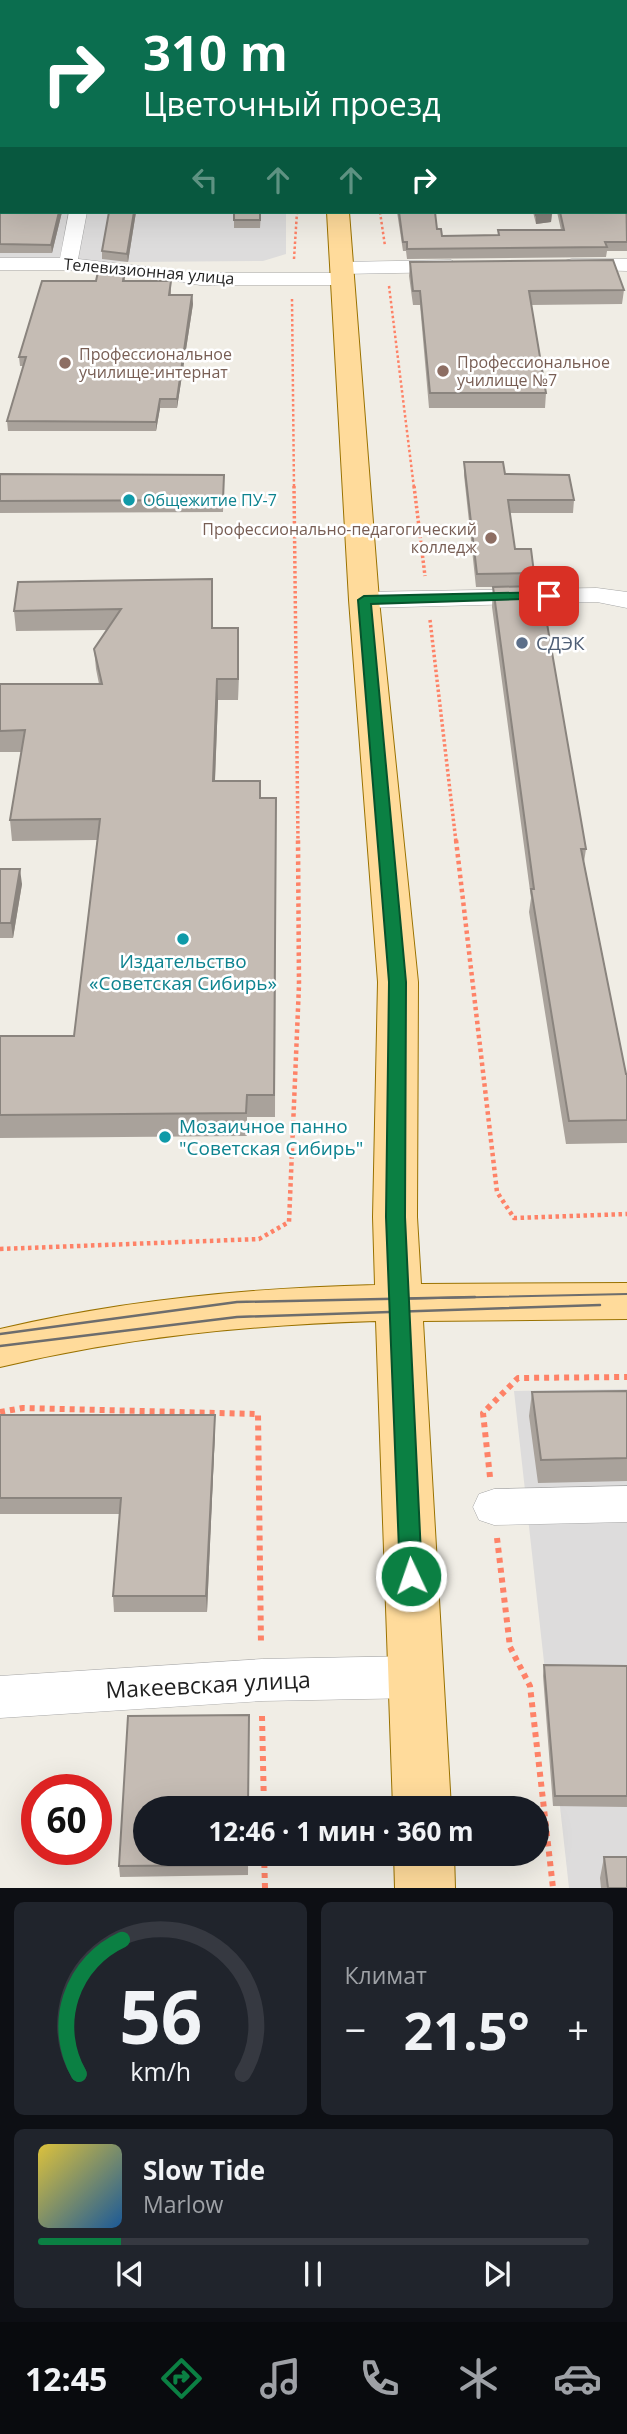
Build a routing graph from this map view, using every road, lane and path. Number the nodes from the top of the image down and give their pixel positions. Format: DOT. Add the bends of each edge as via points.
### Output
graph roads {
  1 [pos="78,214"];
  2 [pos="298,214"];
  3 [pos="338,214"];
  4 [pos="380,214"];
  5 [pos="0,264"];
  6 [pos="68,264"];
  7 [pos="548,265"];
  8 [pos="627,265"];
  9 [pos="468,266"];
  10 [pos="387,267"];
  11 [pos="340,273"];
  12 [pos="292,279"];
  13 [pos="428,599"];
  14 [pos="364,600"];
  15 [pos="627,600"];
  16 [pos="627,1214"];
  17 [pos="0,1249"];
  18 [pos="401,1301"];
  19 [pos="627,1301"];
  20 [pos="48,1334"];
  21 [pos="0,1338"];
  22 [pos="0,1348"];
  23 [pos="627,1377"];
  24 [pos="0,1412"];
  25 [pos="627,1504"];
  26 [pos="494,1507"];
  27 [pos="416,1677"];
  28 [pos="262,1681"];
  29 [pos="0,1697"];
  30 [pos="264,1796"];
  31 [pos="421,1796"];
  32 [pos="264,1866"];
  33 [pos="424,1866"];
  34 [pos="265,1888"];
  35 [pos="425,1888"];
  36 [pos="553,1888"];
  1 -- 6 [label="street"];
  2 -- 12 [label="path"];
  3 -- 11 [label="main road"];
  4 -- 10 [label="path"];
  5 -- 6 [label="street, Телевизионная улица"];
  6 -- 12 [label="street, Телевизионная улица" via="200,279"];
  7 -- 8 [label="street"];
  9 -- 10 [label="street, Телевизионная улица"];
  10 -- 11 [label="street, Телевизионная улица"];
  10 -- 13 [label="path"];
  11 -- 12 [label="street, Телевизионная улица"];
  11 -- 14 [label="main road"];
  12 -- 17 [label="path" via="299,985 289,1222 259,1239"];
  13 -- 14 [label="street"];
  13 -- 15 [label="street" via="597,595"];
  13 -- 16 [label="path" via="498,1192 514,1218"];
  14 -- 18 [label="main road" via="398,982 395,1217"];
  18 -- 19 [label="main road"];
  18 -- 20 [label="main road" via="238,1310 106,1323"];
  18 -- 27 [label="main road"];
  20 -- 21 [label="main road"];
  20 -- 22 [label="main road"];
  23 -- 26 [label="path" via="518,1378 483,1413"];
  24 -- 28 [label="path" via="23,1408 258,1414"];
  25 -- 26 [label="street"];
  26 -- 36 [label="path" via="510,1647 530,1686"];
  27 -- 28 [label="street, Макеевская улица"];
  27 -- 31 [label="main road"];
  28 -- 29 [label="street, Макеевская улица"];
  28 -- 30 [label="path"];
  32 -- 34 [label="path"];
  33 -- 35 [label="main road"];
}
